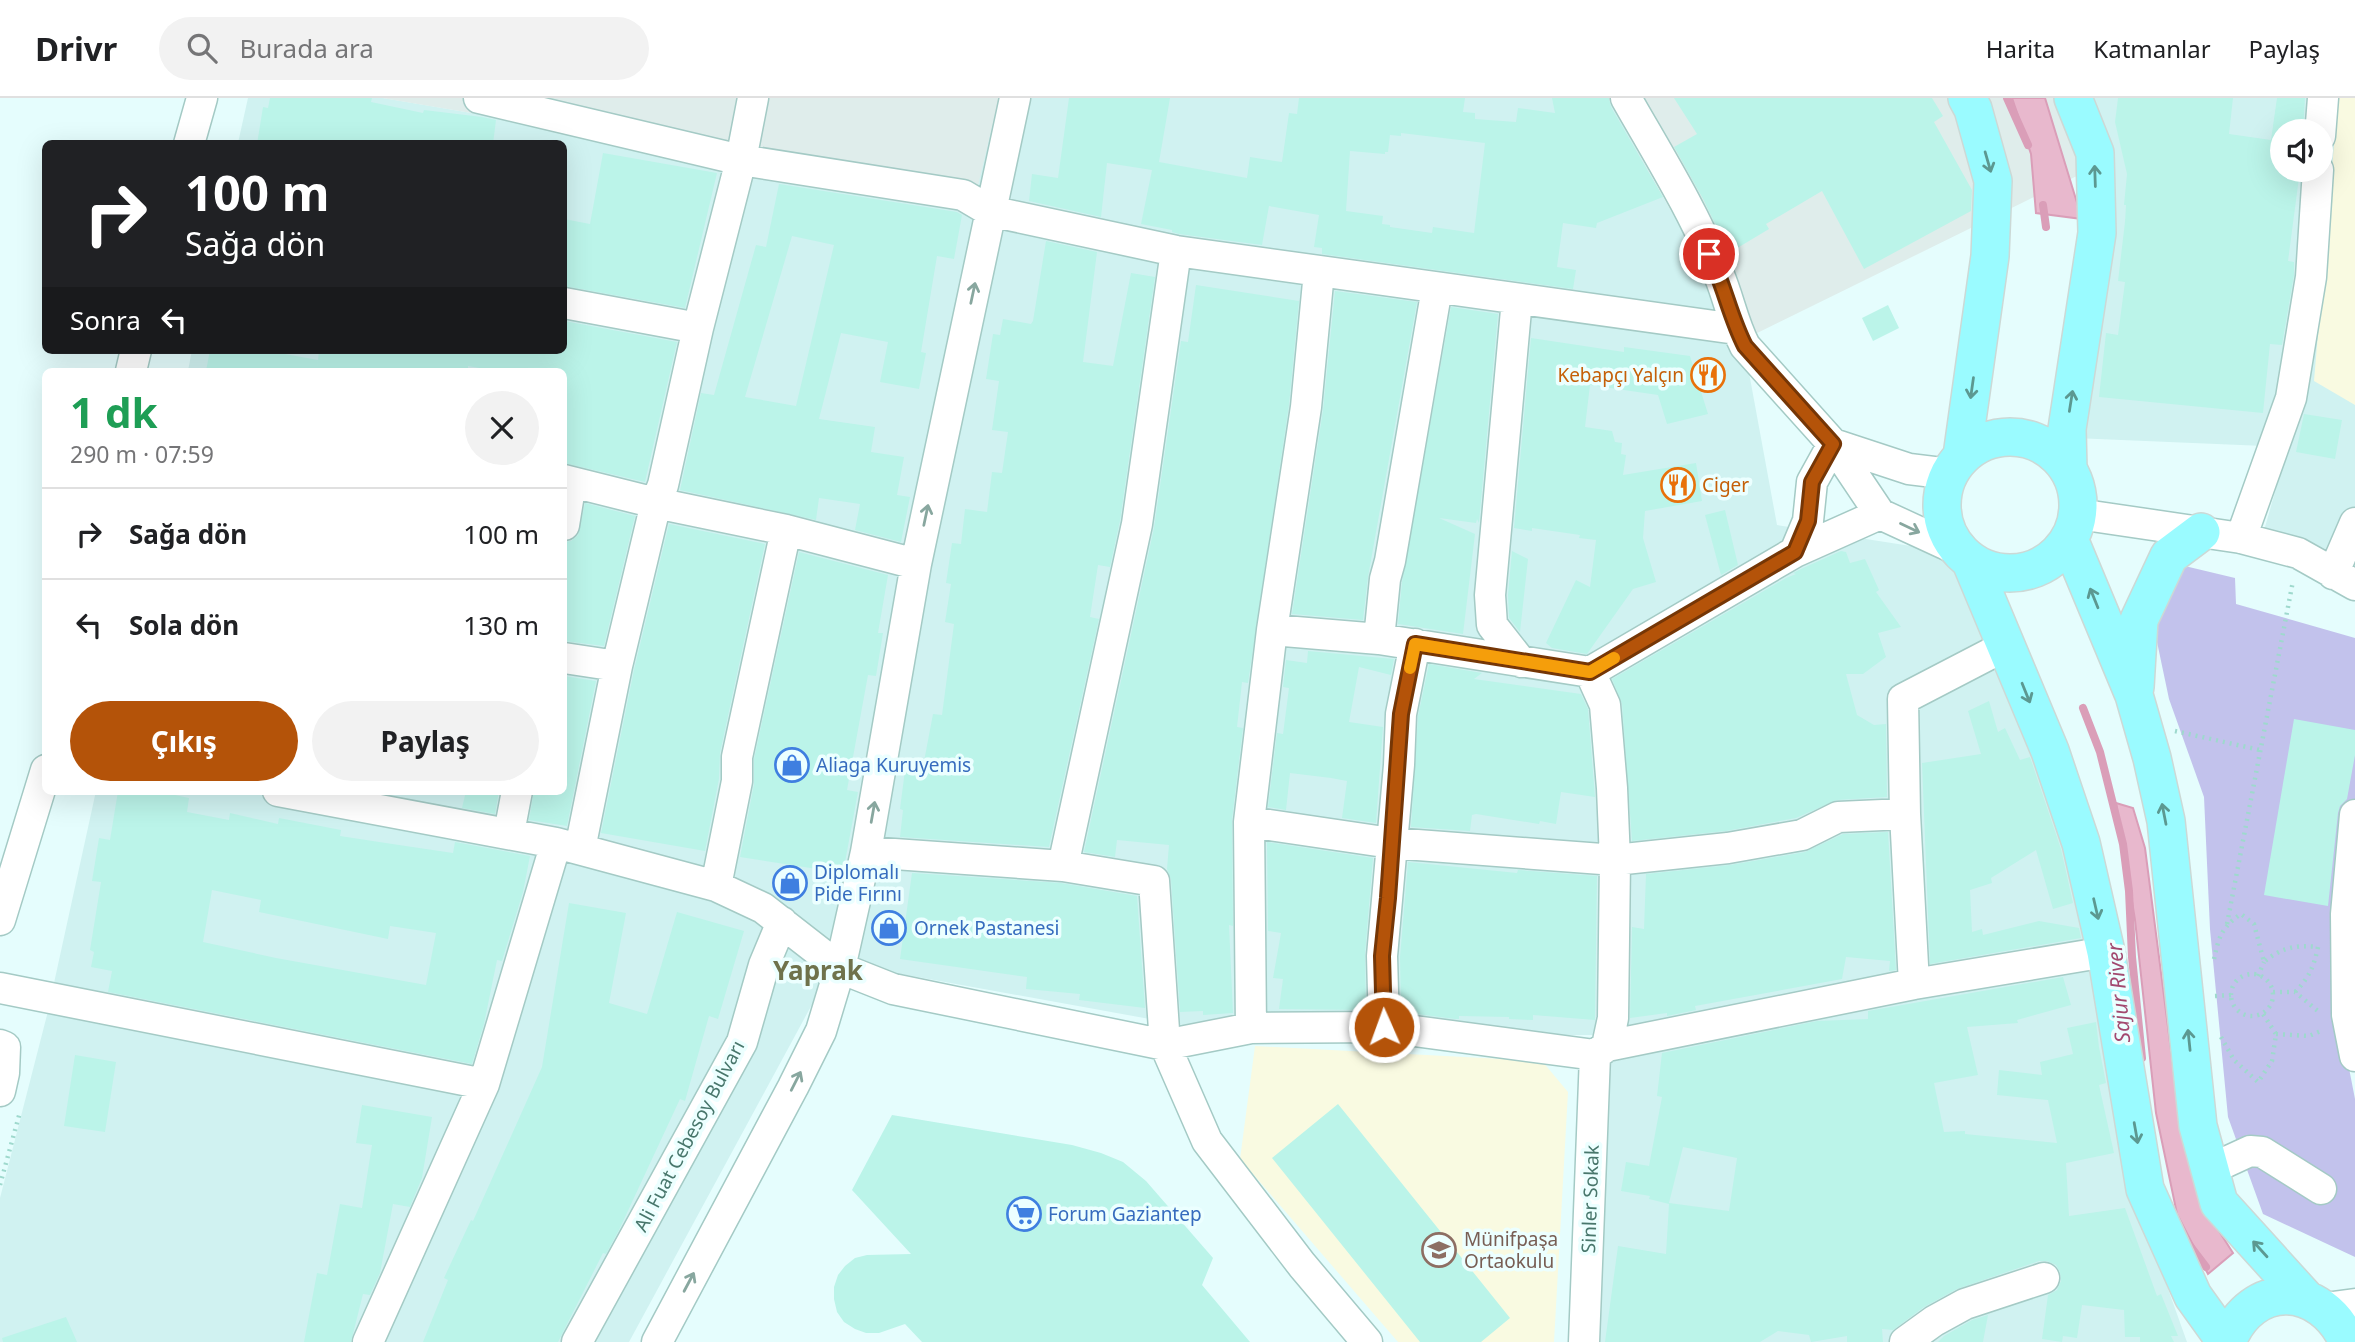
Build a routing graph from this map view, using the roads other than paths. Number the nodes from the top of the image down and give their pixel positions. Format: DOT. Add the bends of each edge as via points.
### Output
graph roads {
  1 [pos="202,98"];
  2 [pos="479,98"];
  3 [pos="753,98"];
  4 [pos="1016,98"];
  5 [pos="1626,98"];
  6 [pos="1967,98"];
  7 [pos="2073,98"];
  8 [pos="2323,98"];
  9 [pos="2321,119"];
  10 [pos="190,140"];
  11 [pos="741,160"];
  12 [pos="2317,182"];
  13 [pos="990,211"];
  14 [pos="1176,251"];
  15 [pos="1319,272"];
  16 [pos="1437,288"];
  17 [pos="1517,299"];
  18 [pos="567,304"];
  19 [pos="698,328"];
  20 [pos="1736,328"];
  21 [pos="1833,444"];
  22 [pos="1956,465"];
  23 [pos="2068,469"];
  24 [pos="567,481"];
  25 [pos="656,503"];
  26 [pos="1880,514"];
  27 [pos="2355,523"];
  28 [pos="2074,526"];
  29 [pos="786,530"];
  30 [pos="2201,532"];
  31 [pos="2241,538"];
  32 [pos="1795,552"];
  33 [pos="1965,556"];
  34 [pos="916,564"];
  35 [pos="2344,579"];
  36 [pos="1272,630"];
  37 [pos="1379,639"];
  38 [pos="1415,644"];
  39 [pos="2007,645"];
  40 [pos="567,658"];
  41 [pos="1521,662"];
  42 [pos="617,666"];
  43 [pos="1590,672"];
  44 [pos="2134,695"];
  45 [pos="42,783"];
  46 [pos="300,795"];
  47 [pos="516,795"];
  48 [pos="1905,814"];
  49 [pos="2355,814"];
  50 [pos="1249,822"];
  51 [pos="509,833"];
  52 [pos="1391,843"];
  53 [pos="568,846"];
  54 [pos="866,852"];
  55 [pos="1615,860"];
  56 [pos="1063,866"];
  57 [pos="716,886"];
  58 [pos="0,920"];
  59 [pos="782,922"];
  60 [pos="2106,952"];
  61 [pos="840,968"];
  62 [pos="1914,984"];
  63 [pos="0,988"];
  64 [pos="1384,1027"];
  65 [pos="1251,1028"];
  66 [pos="0,1045"];
  67 [pos="1165,1045"];
  68 [pos="1601,1051"];
  69 [pos="2355,1056"];
  70 [pos="484,1084"];
  71 [pos="0,1091"];
  72 [pos="2209,1165"];
  73 [pos="2321,1189"];
  74 [pos="2044,1278"];
  75 [pos="2329,1304"];
  76 [pos="368,1342"];
  77 [pos="577,1342"];
  78 [pos="657,1342"];
  79 [pos="1367,1342"];
  80 [pos="1584,1342"];
  81 [pos="1905,1342"];
  82 [pos="2226,1342"];
  83 [pos="2348,1342"];
  1 -- 10 [label="street"];
  2 -- 11 [label="street"];
  3 -- 11 [label="street"];
  4 -- 13 [label="street"];
  5 -- 20 [label="street" via="1685,202 1719,275"];
  6 -- 22 [label="main road, one-way" via="1993,181 1990,256"];
  23 -- 7 [label="main road, one-way" via="2067,429 2097,233 2095,153"];
  8 -- 9 [label="street"];
  11 -- 13 [label="street" via="963,195"];
  11 -- 19 [label="street"];
  12 -- 31 [label="street" via="2311,277 2291,398"];
  13 -- 14 [label="street"];
  34 -- 13 [label="street, one-way"];
  14 -- 15 [label="street"];
  14 -- 56 [label="street" via="1137,524"];
  15 -- 16 [label="street"];
  15 -- 36 [label="street" via="1306,407"];
  16 -- 17 [label="street"];
  16 -- 37 [label="street" via="1385,579"];
  17 -- 20 [label="street"];
  17 -- 41 [label="street" via="1490,595 1492,625"];
  18 -- 19 [label="street"];
  19 -- 25 [label="street"];
  20 -- 21 [label="street" via="1745,346"];
  21 -- 22 [label="street" via="1909,468"];
  21 -- 26 [label="street"];
  21 -- 32 [label="street" via="1812,482 1808,521"];
  22 -- 23 [label="main road" via="1979,444 2018,437 2038,443"];
  22 -- 33 [label="main road" via="1943,493 1942,513 1948,533"];
  23 -- 28 [label="main road" via="2077,491"];
  24 -- 25 [label="street"];
  25 -- 29 [label="street"];
  25 -- 42 [label="street"];
  26 -- 32 [label="street"];
  26 -- 33 [label="street, one-way"];
  27 -- 35 [label="street"];
  28 -- 30 [label="street"];
  28 -- 33 [label="main road" via="2055,557 2036,569 2014,574 1992,571"];
  44 -- 28 [label="main road, one-way"];
  29 -- 34 [label="street"];
  29 -- 57 [label="street" via="737,757 737,781"];
  30 -- 31 [label="street"];
  30 -- 44 [label="main road" via="2169,556 2139,620"];
  31 -- 35 [label="street" via="2298,553"];
  32 -- 43 [label="street"];
  33 -- 39 [label="main road"];
  54 -- 34 [label="street, one-way"];
  36 -- 37 [label="street"];
  36 -- 50 [label="street"];
  37 -- 38 [label="street"];
  38 -- 41 [label="street"];
  38 -- 52 [label="street" via="1401,714"];
  39 -- 48 [label="street" via="1903,699"];
  39 -- 60 [label="main road, one-way" via="2081,843"];
  40 -- 42 [label="street"];
  41 -- 43 [label="street"];
  42 -- 53 [label="street"];
  43 -- 55 [label="street, Sinler Sokak" via="1605,705"];
  72 -- 44 [label="main road, one-way" via="2199,1126 2166,821"];
  45 -- 58 [label="street"];
  46 -- 51 [label="street"];
  47 -- 51 [label="street"];
  48 -- 55 [label="street" via="1838,817 1802,835"];
  48 -- 62 [label="street"];
  49 -- 69 [label="street" via="2346,914 2347,1015"];
  50 -- 52 [label="street"];
  50 -- 65 [label="street"];
  51 -- 53 [label="street"];
  52 -- 55 [label="street"];
  52 -- 64 [label="street" via="1382,956"];
  53 -- 57 [label="street"];
  53 -- 70 [label="street"];
  54 -- 56 [label="street"];
  54 -- 61 [label="street"];
  55 -- 68 [label="street, Sinler Sokak" via="1613,1018"];
  56 -- 67 [label="street" via="1154,881"];
  57 -- 59 [label="street"];
  59 -- 61 [label="street"];
  59 -- 77 [label="street, Ali Fuat Cebesoy Bulvarı" via="742,1042"];
  60 -- 62 [label="street"];
  60 -- 82 [label="main road, one-way" via="2146,1189 2193,1296"];
  61 -- 67 [label="street" via="893,989"];
  78 -- 61 [label="street, one-way" via="815,1042"];
  62 -- 68 [label="street"];
  63 -- 70 [label="street"];
  64 -- 65 [label="street"];
  64 -- 68 [label="street"];
  65 -- 67 [label="street"];
  66 -- 71 [label="street" via="5,1047 5,1060"];
  67 -- 79 [label="street" via="1207,1141"];
  68 -- 80 [label="street, Sinler Sokak"];
  70 -- 76 [label="street"];
  72 -- 73 [label="street" via="2250,1151 2262,1152"];
  75 -- 72 [label="main road, one-way" via="2219,1203"];
  74 -- 81 [label="street" via="1965,1304"];
  75 -- 82 [label="main road" via="2285,1296 2265,1300 2246,1311"];
  75 -- 83 [label="main road"];
}
